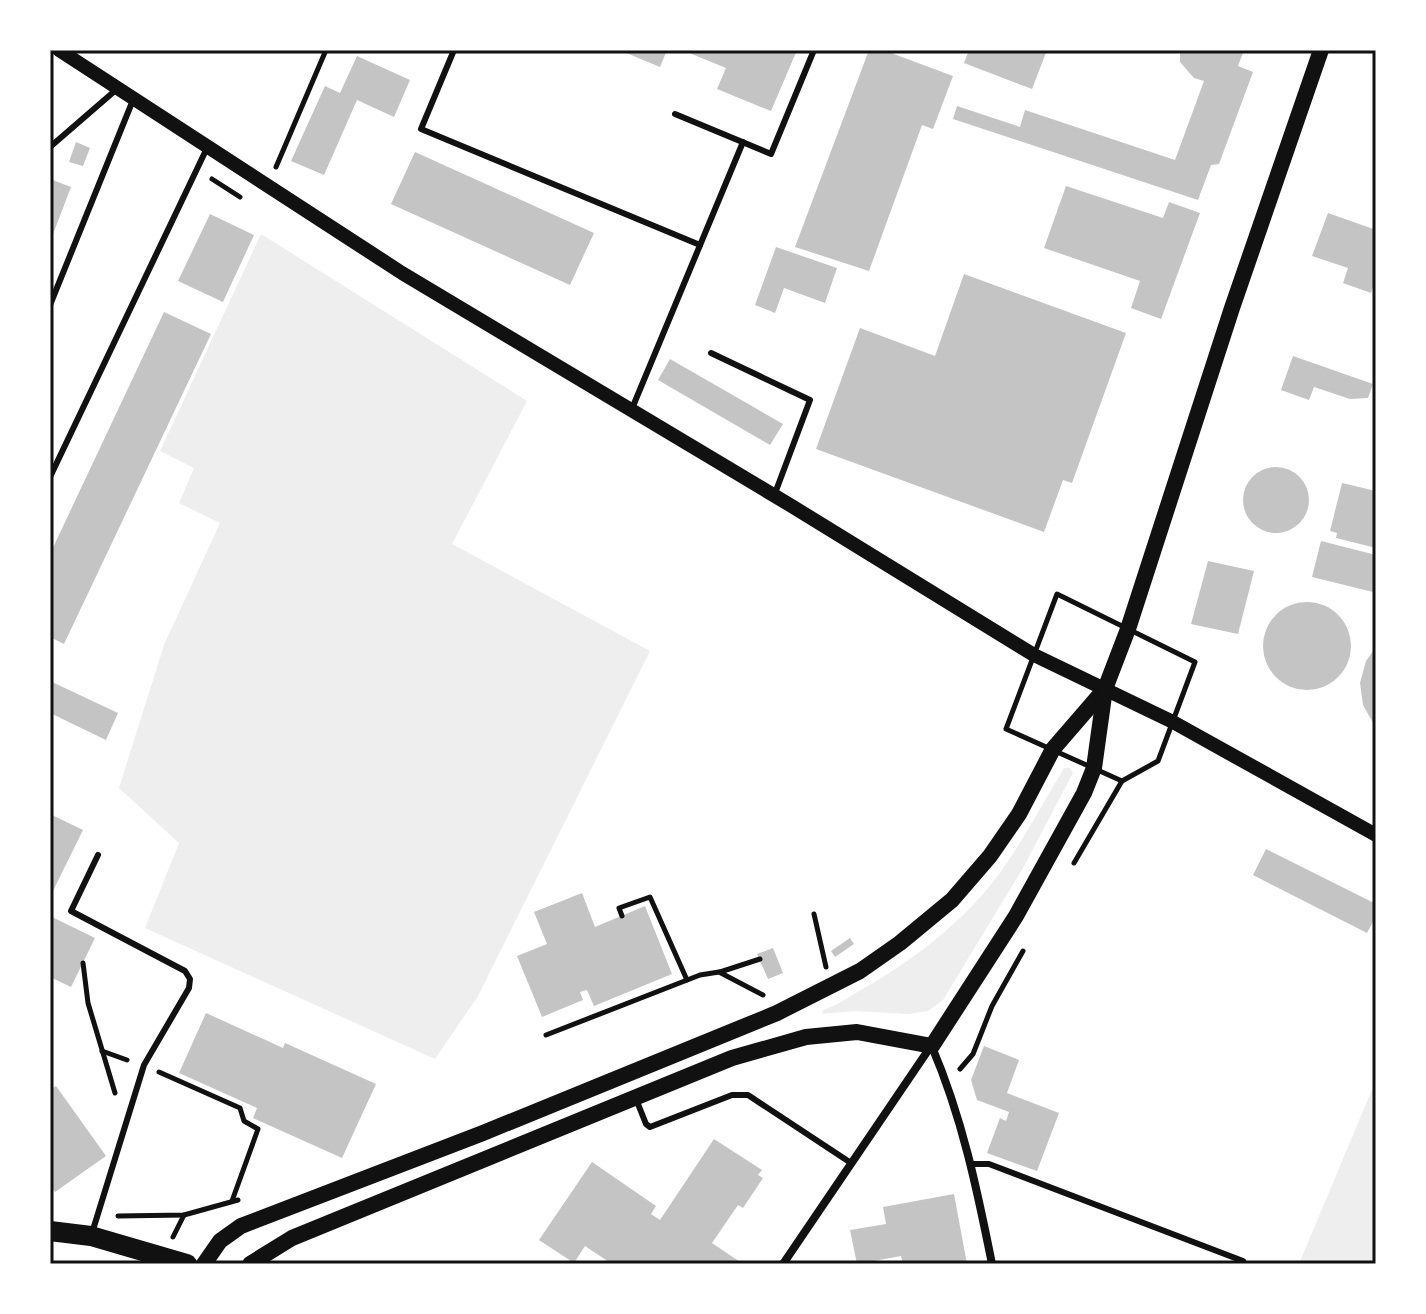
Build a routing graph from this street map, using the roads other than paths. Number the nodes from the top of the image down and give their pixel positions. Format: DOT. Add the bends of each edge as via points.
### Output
graph roads {
  1 [pos="59,50"];
  2 [pos="454,50"];
  3 [pos="814,50"];
  4 [pos="1321,50"];
  5 [pos="117,89"];
  6 [pos="133,100"];
  7 [pos="675,114"];
  8 [pos="743,142"];
  9 [pos="50,147"];
  10 [pos="207,148"];
  11 [pos="700,245"];
  12 [pos="50,305"];
  13 [pos="711,353"];
  14 [pos="631,411"];
  15 [pos="50,477"];
  16 [pos="774,496"];
  17 [pos="1105,689"];
  18 [pos="1376,835"];
  19 [pos="98,855"];
  20 [pos="932,1046"];
  21 [pos="635,1097"];
  22 [pos="851,1163"];
  23 [pos="972,1164"];
  24 [pos="50,1231"];
  25 [pos="91,1236"];
  26 [pos="1243,1261"];
  27 [pos="184,1263"];
  28 [pos="204,1264"];
  29 [pos="250,1264"];
  30 [pos="783,1264"];
  31 [pos="992,1264"];
  1 -- 5 [label="street"];
  2 -- 11 [label="lane" via="421,129"];
  3 -- 8 [label="lane" via="771,154"];
  4 -- 17 [label="main road"];
  5 -- 6 [label="street"];
  5 -- 9 [label="lane"];
  6 -- 10 [label="street"];
  6 -- 12 [label="lane"];
  7 -- 8 [label="lane"];
  8 -- 11 [label="lane"];
  10 -- 14 [label="street"];
  10 -- 15 [label="lane"];
  11 -- 14 [label="lane"];
  13 -- 16 [label="lane" via="810,400"];
  14 -- 16 [label="street"];
  16 -- 17 [label="street" via="1034,655"];
  17 -- 18 [label="street"];
  17 -- 20 [label="main road" via="1094,768 1084,793 1016,916"];
  17 -- 28 [label="main road" via="1053,749 1019,814 952,900 860,971 777,1013 241,1226 220,1241"];
  19 -- 25 [label="lane" via="71,911 185,971 190,979 144,1065"];
  20 -- 21 [label="main road" via="857,1032 806,1037 732,1058"];
  20 -- 22 [label="street"];
  20 -- 23 [label="street"];
  21 -- 22 [label="lane" via="650,1127 732,1095 748,1095"];
  21 -- 29 [label="main road" via="292,1238"];
  22 -- 30 [label="street"];
  23 -- 26 [label="lane" via="989,1164"];
  23 -- 31 [label="street"];
  24 -- 25 [label="main road"];
  25 -- 27 [label="main road"];
}
